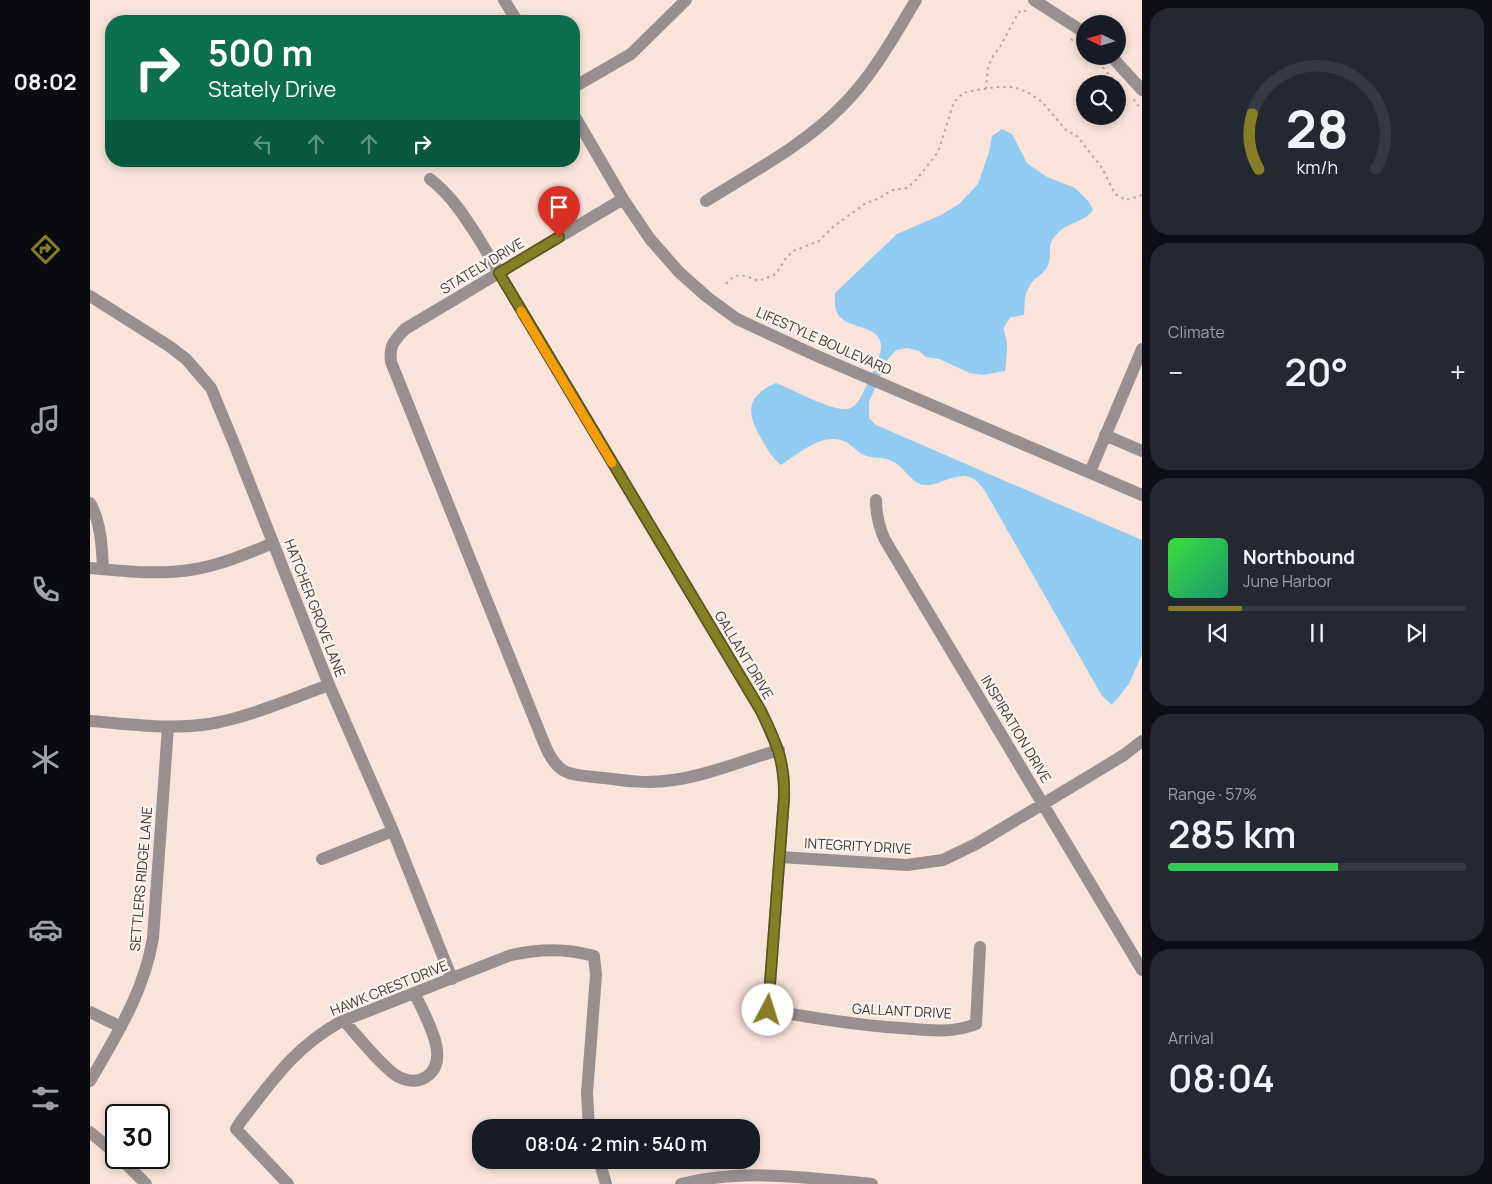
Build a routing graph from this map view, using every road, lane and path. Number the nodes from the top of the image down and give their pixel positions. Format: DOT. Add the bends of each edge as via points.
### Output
graph roads {
  1 [pos="504,0"];
  2 [pos="686,0"];
  3 [pos="916,0"];
  4 [pos="1034,0"];
  5 [pos="1033,13"];
  6 [pos="513,15"];
  7 [pos="1076,27"];
  8 [pos="1066,35"];
  9 [pos="1076,42"];
  10 [pos="1119,65"];
  11 [pos="580,84"];
  12 [pos="986,89"];
  13 [pos="1142,90"];
  14 [pos="580,125"];
  15 [pos="430,179"];
  16 [pos="1142,195"];
  17 [pos="623,199"];
  18 [pos="706,201"];
  19 [pos="499,273"];
  20 [pos="726,284"];
  21 [pos="90,296"];
  22 [pos="1142,349"];
  23 [pos="1105,435"];
  24 [pos="1142,451"];
  25 [pos="1090,472"];
  26 [pos="1142,494"];
  27 [pos="876,500"];
  28 [pos="90,503"];
  29 [pos="273,543"];
  30 [pos="96,569"];
  31 [pos="329,685"];
  32 [pos="90,721"];
  33 [pos="168,727"];
  34 [pos="1142,741"];
  35 [pos="779,750"];
  36 [pos="1043,804"];
  37 [pos="394,831"];
  38 [pos="780,857"];
  39 [pos="322,859"];
  40 [pos="980,947"];
  41 [pos="1142,970"];
  42 [pos="452,979"];
  43 [pos="414,994"];
  44 [pos="90,1012"];
  45 [pos="344,1021"];
  46 [pos="121,1027"];
  47 [pos="90,1081"];
  48 [pos="589,1119"];
  49 [pos="90,1132"];
  50 [pos="105,1145"];
  51 [pos="131,1169"];
  52 [pos="601,1169"];
  53 [pos="146,1184"];
  54 [pos="288,1184"];
  55 [pos="606,1184"];
  56 [pos="681,1184"];
  57 [pos="872,1184"];
  1 -- 6 [label="street"];
  2 -- 11 [label="street" via="631,54"];
  3 -- 18 [label="street" via="876,66 840,108 798,144"];
  4 -- 7 [label="street"];
  5 -- 12 [label="path" via="1021,10 1017,15 988,67"];
  8 -- 9 [label="path"];
  10 -- 13 [label="street"];
  12 -- 16 [label="path" via="1014,87 1029,93 1091,152 1115,194 1126,200"];
  12 -- 20 [label="path" via="963,94 954,102 938,152 907,188 892,190 866,203 819,241 793,251 776,274 759,281 737,275"];
  14 -- 17 [label="street, LIFESTYLE BOULEVARD"];
  15 -- 19 [label="street, GALLANT DRIVE" via="459,209"];
  17 -- 19 [label="street, STATELY DRIVE"];
  17 -- 25 [label="street, LIFESTYLE BOULEVARD" via="679,272 737,319"];
  19 -- 35 [label="street, GALLANT DRIVE" via="761,711"];
  19 -- 35 [label="street, STATELY DRIVE" via="405,329 390,350 391,362 550,759 563,771 575,775 628,781 672,781"];
  21 -- 29 [label="street, HATCHER GROVE LANE" via="169,346 186,359 211,388"];
  22 -- 23 [label="street"];
  23 -- 24 [label="street"];
  23 -- 25 [label="street"];
  25 -- 26 [label="street, LIFESTYLE BOULEVARD"];
  27 -- 36 [label="street, INSPIRATION DRIVE" via="885,540"];
  28 -- 30 [label="street" via="96,516 102,553"];
  29 -- 30 [label="street" via="191,570"];
  29 -- 31 [label="street, HATCHER GROVE LANE"];
  31 -- 33 [label="street" via="239,717"];
  31 -- 37 [label="street, HATCHER GROVE LANE"];
  32 -- 33 [label="street"];
  33 -- 46 [label="street, SETTLERS RIDGE LANE" via="153,938 141,986"];
  34 -- 36 [label="street, INTEGRITY DRIVE"];
  35 -- 38 [label="street, GALLANT DRIVE" via="784,781"];
  36 -- 38 [label="street, INTEGRITY DRIVE" via="958,853 933,862 895,865"];
  36 -- 41 [label="street, INSPIRATION DRIVE"];
  37 -- 39 [label="street"];
  37 -- 42 [label="street, HATCHER GROVE LANE"];
  38 -- 40 [label="street, GALLANT DRIVE" via="768,1010 843,1023 959,1030 976,1024"];
  42 -- 43 [label="street, HAWK CREST DRIVE"];
  42 -- 48 [label="street, HAWK CREST DRIVE" via="523,953 560,951 594,956 596,975 587,1093"];
  43 -- 45 [label="street, HAWK CREST DRIVE"];
  43 -- 45 [label="street" via="438,1049 435,1067 420,1080 404,1079 390,1071"];
  44 -- 46 [label="street"];
  45 -- 54 [label="street, HAWK CREST DRIVE" via="318,1036 291,1058 236,1129"];
  46 -- 47 [label="street, SETTLERS RIDGE LANE"];
  49 -- 50 [label="street"];
  51 -- 53 [label="street"];
  52 -- 55 [label="street"];
  56 -- 57 [label="street" via="753,1174"];
}
